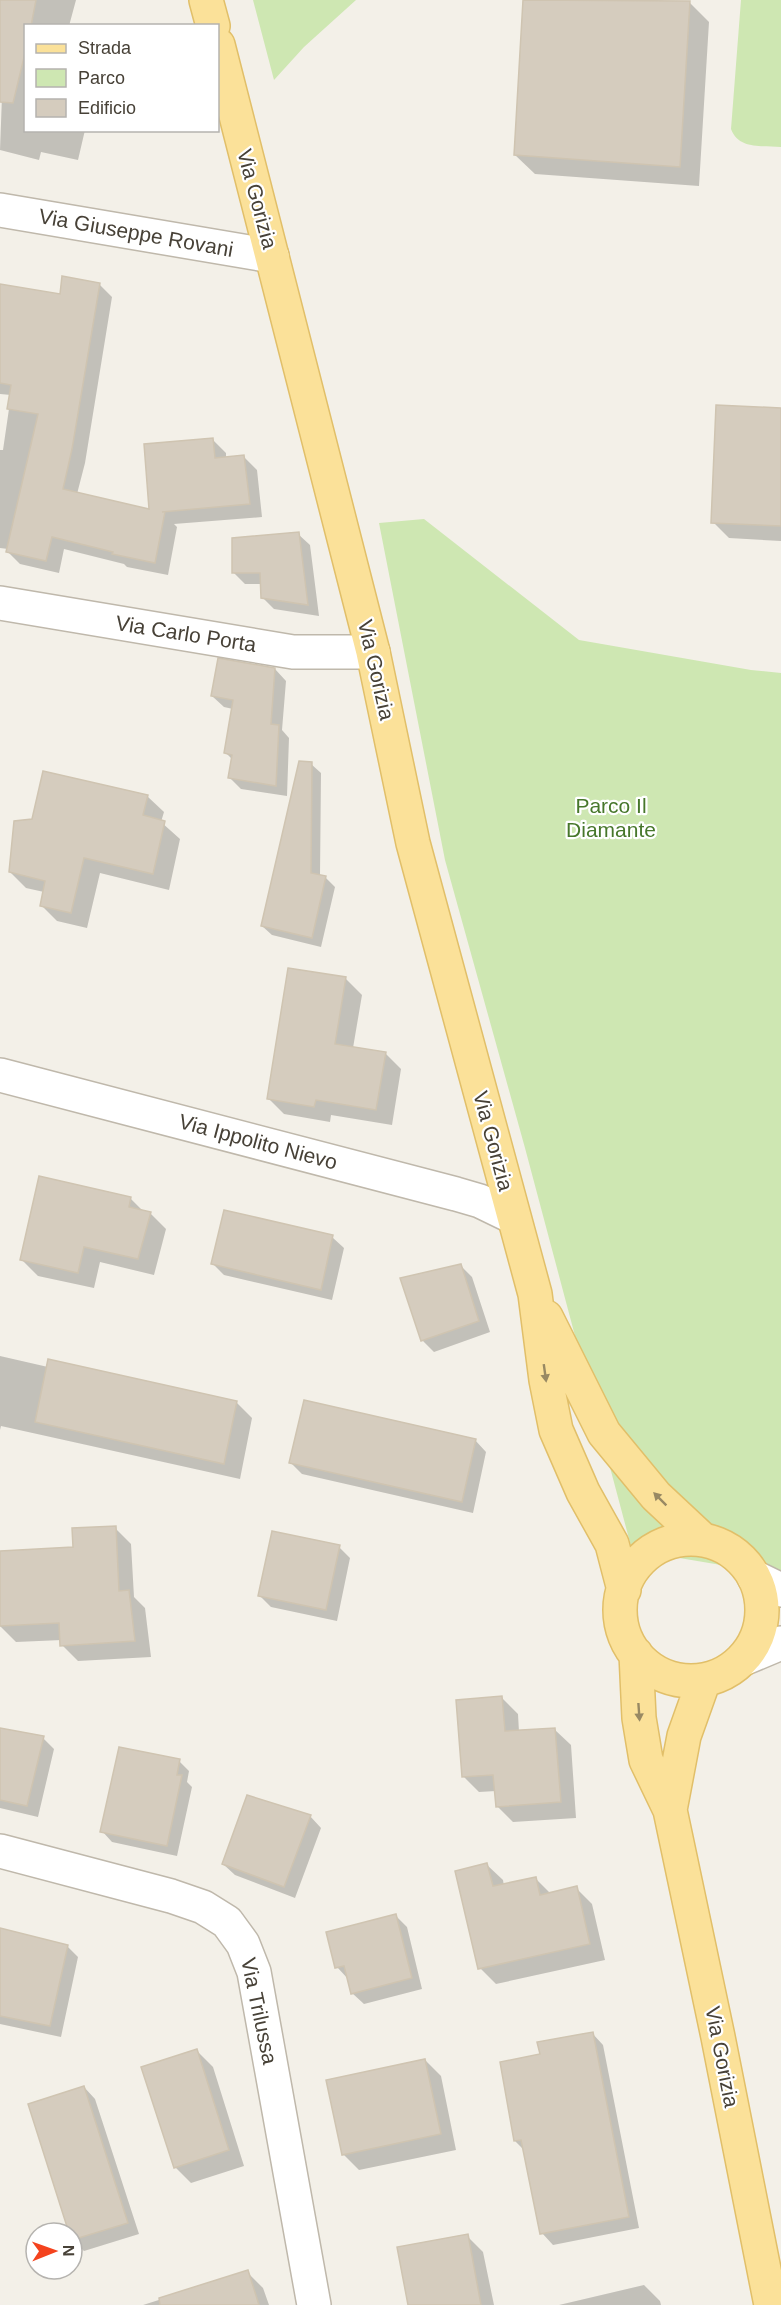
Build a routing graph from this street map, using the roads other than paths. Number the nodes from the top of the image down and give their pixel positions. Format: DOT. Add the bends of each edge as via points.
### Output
graph roads {
  1 [pos="206,0"];
  2 [pos="212,24"];
  3 [pos="219,49"];
  4 [pos="0,210"];
  5 [pos="272,256"];
  6 [pos="0,603"];
  7 [pos="373,652"];
  8 [pos="0,1075"];
  9 [pos="513,1217"];
  10 [pos="535,1294"];
  11 [pos="702,1539"];
  12 [pos="767,1584"];
  13 [pos="624,1590"];
  14 [pos="781,1643"];
  15 [pos="636,1654"];
  16 [pos="743,1659"];
  17 [pos="704,1680"];
  18 [pos="670,1810"];
  19 [pos="0,1851"];
  20 [pos="314,2305"];
  21 [pos="771,2305"];
  1 -- 2 [label="main road"];
  3 -- 5 [label="main road, Via Gorizia"];
  4 -- 5 [label="street, Via Giuseppe Rovani"];
  5 -- 7 [label="main road, Via Gorizia"];
  6 -- 7 [label="street, Via Carlo Porta" via="293,652"];
  7 -- 9 [label="main road, Via Gorizia" via="413,843"];
  8 -- 9 [label="street, Via Ippolito Nievo" via="456,1194"];
  9 -- 10 [label="main road, Via Gorizia"];
  11 -- 10 [label="main road, Via Gorizia, one-way" via="656,1496 604,1433"];
  10 -- 13 [label="main road, Via Gorizia, one-way" via="556,1430 583,1492 612,1544"];
  11 -- 12 [label="main road" via="741,1559"];
  11 -- 13 [label="main road" via="679,1540 658,1547 640,1561"];
  12 -- 16 [label="main road" via="755,1641"];
  13 -- 15 [label="main road" via="621,1624"];
  14 -- 16 [label="street"];
  15 -- 17 [label="main road" via="662,1675 683,1681"];
  15 -- 18 [label="main road, Via Gorizia, one-way" via="639,1718 646,1760"];
  16 -- 17 [label="main road" via="725,1673"];
  17 -- 18 [label="main road, Via Gorizia" via="684,1736"];
  18 -- 21 [label="main road, Via Gorizia"];
  19 -- 20 [label="street, Via Trilussa" via="203,1907 226,1922 243,1944 254,1972"];
}
